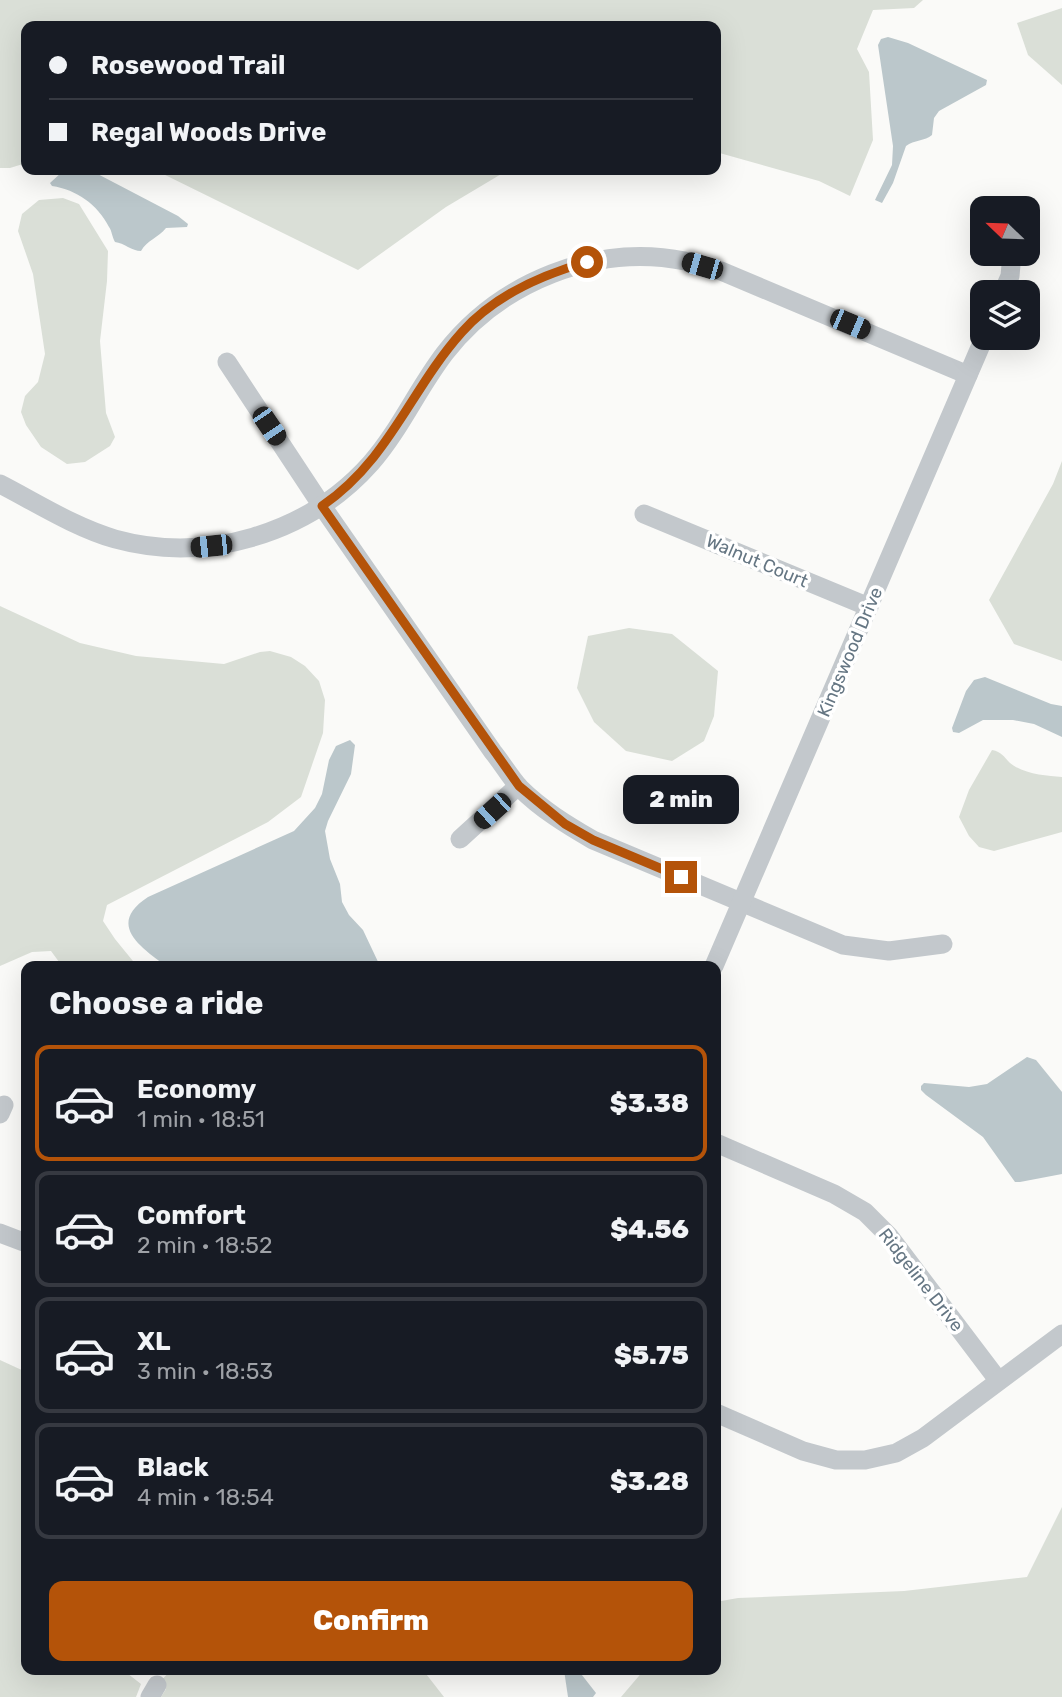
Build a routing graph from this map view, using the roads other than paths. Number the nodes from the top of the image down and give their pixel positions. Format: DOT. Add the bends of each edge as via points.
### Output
graph roads {
  1 [pos="979,350"];
  2 [pos="227,362"];
  3 [pos="968,375"];
  4 [pos="0,484"];
  5 [pos="322,506"];
  6 [pos="644,514"];
  7 [pos="869,607"];
  8 [pos="519,786"];
  9 [pos="460,839"];
  10 [pos="741,904"];
  11 [pos="943,944"];
  12 [pos="716,961"];
  13 [pos="721,1145"];
  14 [pos="0,1233"];
  15 [pos="21,1241"];
  16 [pos="1062,1334"];
  17 [pos="998,1380"];
  18 [pos="721,1415"];
  1 -- 3 [label="street, Kingswood Drive"];
  2 -- 5 [label="street"];
  3 -- 5 [label="street" via="721,271 684,260 638,257 587,262 547,274 517,290 464,329 372,461 344,491"];
  3 -- 7 [label="street, Kingswood Drive"];
  4 -- 5 [label="street" via="97,533 164,547 229,544 277,529"];
  5 -- 8 [label="street"];
  6 -- 7 [label="street, Walnut Court"];
  7 -- 10 [label="street, Kingswood Drive"];
  8 -- 9 [label="street"];
  8 -- 10 [label="street" via="565,824 593,840"];
  10 -- 11 [label="street" via="855,947 889,951"];
  10 -- 12 [label="street, Kingswood Drive"];
  13 -- 17 [label="street, Ridgeline Drive" via="865,1212 889,1236"];
  14 -- 15 [label="street"];
  16 -- 17 [label="street"];
  17 -- 18 [label="street" via="923,1438 896,1453 865,1460 836,1460 803,1451"];
}
